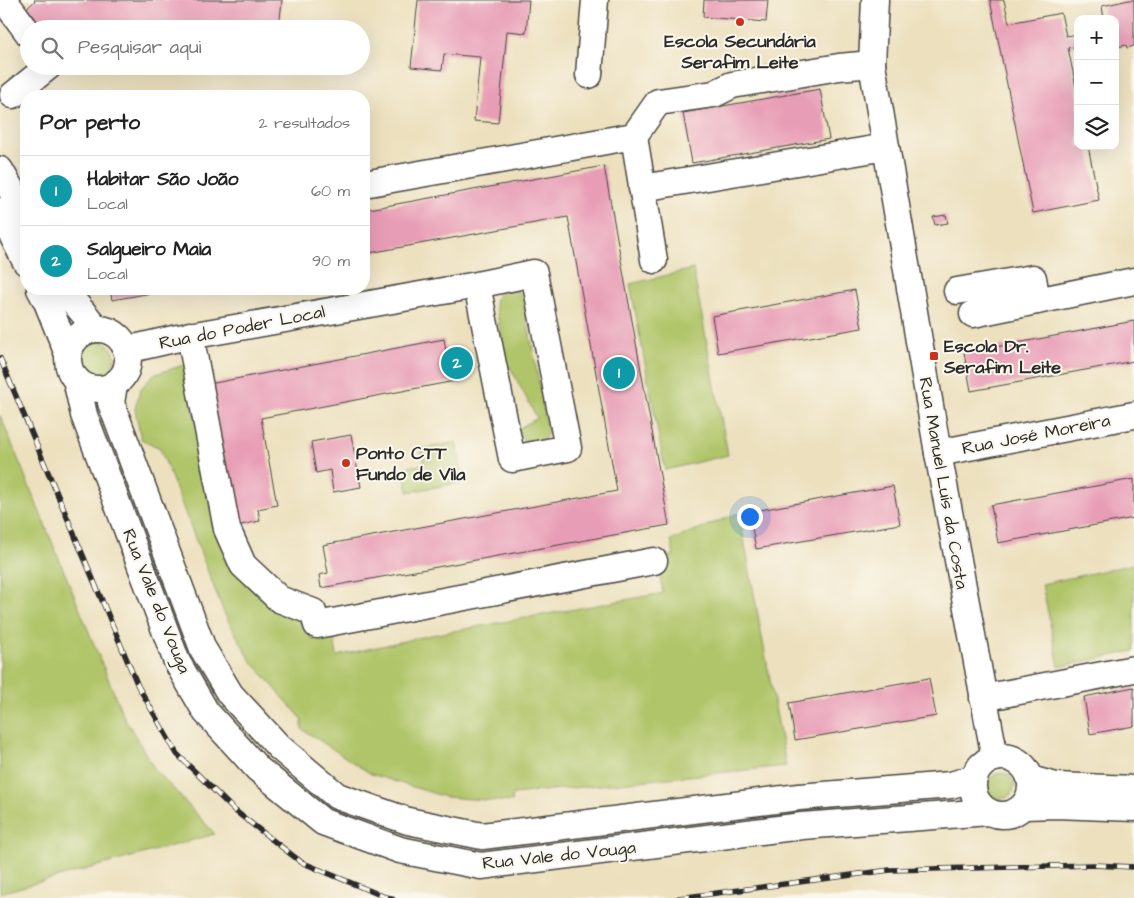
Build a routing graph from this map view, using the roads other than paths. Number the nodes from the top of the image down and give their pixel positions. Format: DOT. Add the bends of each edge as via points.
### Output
graph roads {
  1 [pos="4,0"];
  2 [pos="595,0"];
  3 [pos="875,0"];
  4 [pos="20,22"];
  5 [pos="872,64"];
  6 [pos="38,75"];
  7 [pos="589,75"];
  8 [pos="13,95"];
  9 [pos="634,136"];
  10 [pos="886,147"];
  11 [pos="0,169"];
  12 [pos="20,181"];
  13 [pos="370,183"];
  14 [pos="642,188"];
  15 [pos="20,205"];
  16 [pos="0,211"];
  17 [pos="20,250"];
  18 [pos="654,260"];
  19 [pos="1134,280"];
  20 [pos="477,285"];
  21 [pos="956,291"];
  22 [pos="53,295"];
  23 [pos="64,295"];
  24 [pos="1037,301"];
  25 [pos="973,314"];
  26 [pos="97,328"];
  27 [pos="190,335"];
  28 [pos="126,350"];
  29 [pos="68,354"];
  30 [pos="76,379"];
  31 [pos="114,384"];
  32 [pos="1134,415"];
  33 [pos="938,453"];
  34 [pos="654,561"];
  35 [pos="1134,669"];
  36 [pos="983,698"];
  37 [pos="995,758"];
  38 [pos="974,778"];
  39 [pos="1030,779"];
  40 [pos="1134,789"];
  41 [pos="1024,806"];
  42 [pos="1134,808"];
  43 [pos="988,812"];
  1 -- 4 [label="street"];
  2 -- 7 [label="street"];
  3 -- 5 [label="street, Rua Manuel Luís da Costa"];
  5 -- 9 [label="street" via="732,85 714,94 658,102"];
  5 -- 10 [label="street, Rua Manuel Luís da Costa"];
  6 -- 8 [label="street"];
  9 -- 13 [label="street"];
  9 -- 14 [label="street"];
  10 -- 14 [label="street"];
  10 -- 33 [label="street, Rua Manuel Luís da Costa"];
  11 -- 12 [label="street"];
  11 -- 15 [label="street"];
  14 -- 18 [label="street"];
  16 -- 17 [label="street"];
  19 -- 24 [label="street"];
  20 -- 20 [label="street, Rua do Poder Local" via="512,459 568,448 534,274"];
  20 -- 27 [label="street, Rua do Poder Local"];
  21 -- 24 [label="street" via="1033,278"];
  22 -- 29 [label="street, Rua Vale do Vouga" via="47,302"];
  23 -- 26 [label="street, Rua Vale do Vouga"];
  24 -- 25 [label="street"];
  26 -- 28 [label="street, Rua Vale do Vouga" via="119,337"];
  26 -- 29 [label="street" via="76,338"];
  27 -- 28 [label="street, Rua do Poder Local"];
  27 -- 34 [label="street" via="227,529 243,565 279,599 313,612 317,625"];
  28 -- 31 [label="street" via="127,366"];
  29 -- 30 [label="street, Rua Vale do Vouga" via="68,363"];
  30 -- 31 [label="street" via="91,388"];
  30 -- 43 [label="street, Rua Vale do Vouga" via="84,415 177,662 206,712 258,769 322,822 400,850 481,866 802,826"];
  31 -- 38 [label="street, Rua Vale do Vouga" via="112,403 203,649 230,694 279,748 337,796 408,821 482,836 799,797 951,786"];
  32 -- 33 [label="street, Rua José Moreira"];
  33 -- 36 [label="street, Rua Manuel Luís da Costa"];
  35 -- 36 [label="street"];
  36 -- 37 [label="street, Rua Manuel Luís da Costa"];
  37 -- 38 [label="street, Rua Vale do Vouga" via="986,762"];
  37 -- 39 [label="street" via="1012,759 1027,771"];
  38 -- 43 [label="street" via="975,798"];
  39 -- 40 [label="street" via="1056,786"];
  39 -- 41 [label="street" via="1029,798"];
  41 -- 42 [label="street, Rua Vale do Vouga"];
  41 -- 43 [label="street, Rua Vale do Vouga" via="1007,815"];
}
